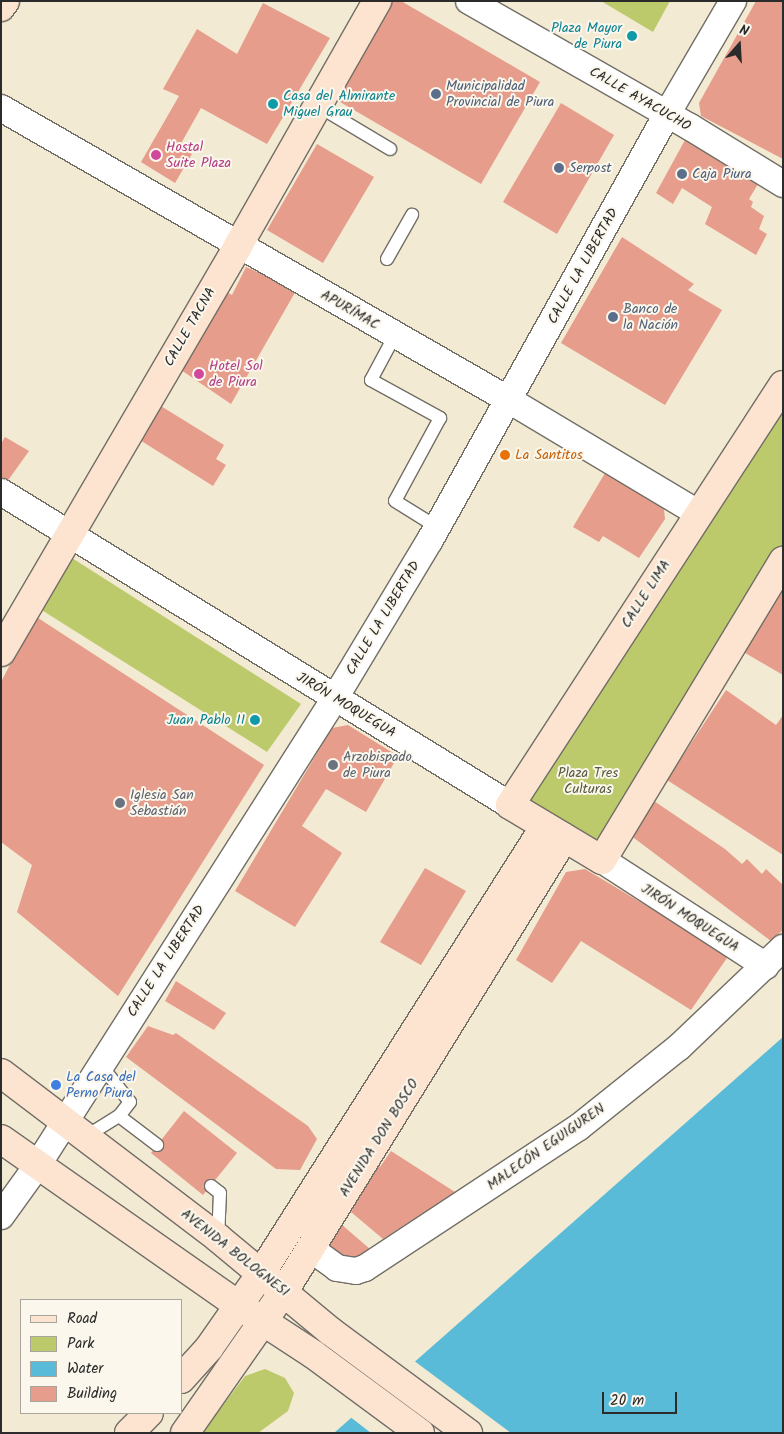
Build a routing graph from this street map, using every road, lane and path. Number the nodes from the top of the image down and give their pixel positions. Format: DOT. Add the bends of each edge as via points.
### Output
graph roads {
  1 [pos="5,1"];
  2 [pos="377,1"];
  3 [pos="469,1"];
  4 [pos="732,1"];
  5 [pos="1,7"];
  6 [pos="318,106"];
  7 [pos="1,108"];
  8 [pos="667,114"];
  9 [pos="390,149"];
  10 [pos="783,184"];
  11 [pos="412,216"];
  12 [pos="238,246"];
  13 [pos="387,259"];
  14 [pos="395,335"];
  15 [pos="783,385"];
  16 [pos="509,400"];
  17 [pos="1,492"];
  18 [pos="698,513"];
  19 [pos="437,527"];
  20 [pos="68,535"];
  21 [pos="782,563"];
  22 [pos="1,652"];
  23 [pos="335,698"];
  24 [pos="510,805"];
  25 [pos="555,832"];
  26 [pos="602,860"];
  27 [pos="774,957"];
  28 [pos="100,1064"];
  29 [pos="1,1074"];
  30 [pos="119,1116"];
  31 [pos="74,1129"];
  32 [pos="1,1139"];
  33 [pos="157,1145"];
  34 [pos="38,1166"];
  35 [pos="210,1186"];
  36 [pos="1,1216"];
  37 [pos="218,1238"];
  38 [pos="310,1249"];
  39 [pos="262,1272"];
  40 [pos="284,1291"];
  41 [pos="238,1305"];
  42 [pos="262,1320"];
  43 [pos="182,1378"];
  44 [pos="148,1414"];
  45 [pos="129,1433"];
  46 [pos="185,1433"];
  47 [pos="420,1433"];
  48 [pos="468,1433"];
  1 -- 5 [label="street"];
  2 -- 6 [label="street, CALLE TACNA"];
  3 -- 8 [label="street, CALLE AYACUCHO"];
  4 -- 8 [label="street, CALLE LA LIBERTAD"];
  6 -- 9 [label="lane"];
  6 -- 12 [label="street, CALLE TACNA"];
  7 -- 12 [label="street, APURÍMAC"];
  8 -- 10 [label="street, CALLE AYACUCHO"];
  8 -- 16 [label="street, CALLE LA LIBERTAD"];
  11 -- 13 [label="lane"];
  12 -- 14 [label="street, APURÍMAC"];
  12 -- 20 [label="street, CALLE TACNA"];
  14 -- 16 [label="street, APURÍMAC"];
  14 -- 19 [label="lane" via="371,380 440,418 395,501"];
  15 -- 18 [label="street, CALLE LIMA"];
  16 -- 18 [label="street, APURÍMAC"];
  16 -- 19 [label="street, CALLE LA LIBERTAD"];
  17 -- 20 [label="street, JIRÓN MOQUEGUA"];
  18 -- 24 [label="street, CALLE LIMA"];
  19 -- 23 [label="street, CALLE LA LIBERTAD"];
  20 -- 22 [label="street, CALLE TACNA"];
  20 -- 23 [label="street, JIRÓN MOQUEGUA"];
  21 -- 26 [label="street"];
  23 -- 24 [label="street, JIRÓN MOQUEGUA"];
  23 -- 28 [label="street, CALLE LA LIBERTAD"];
  24 -- 25 [label="street, JIRÓN MOQUEGUA"];
  25 -- 26 [label="street, JIRÓN MOQUEGUA"];
  25 -- 38 [label="street, AVENIDA DON BOSCO"];
  25 -- 39 [label="street, AVENIDA DON BOSCO"];
  26 -- 27 [label="street, JIRÓN MOQUEGUA"];
  27 -- 38 [label="street, MALECÓN EGUIGUREN" via="679,1047 578,1127 365,1268 356,1271 336,1268"];
  28 -- 30 [label="lane" via="130,1102"];
  28 -- 31 [label="street, CALLE LA LIBERTAD"];
  29 -- 31 [label="street, AVENIDA BOLOGNESI"];
  30 -- 31 [label="lane"];
  30 -- 33 [label="lane"];
  31 -- 34 [label="street, CALLE LA LIBERTAD"];
  31 -- 37 [label="street, AVENIDA BOLOGNESI"];
  32 -- 34 [label="street"];
  34 -- 36 [label="street, CALLE LA LIBERTAD"];
  34 -- 41 [label="street"];
  35 -- 37 [label="lane" via="220,1193"];
  37 -- 39 [label="street, AVENIDA BOLOGNESI"];
  38 -- 40 [label="street, AVENIDA DON BOSCO"];
  39 -- 40 [label="street, AVENIDA BOLOGNESI"];
  39 -- 41 [label="street, AVENIDA DON BOSCO"];
  40 -- 42 [label="street, AVENIDA DON BOSCO"];
  40 -- 48 [label="street, AVENIDA BOLOGNESI" via="330,1331"];
  41 -- 42 [label="street"];
  41 -- 43 [label="street, AVENIDA DON BOSCO" via="209,1348"];
  42 -- 46 [label="street, AVENIDA DON BOSCO"];
  42 -- 47 [label="street"];
  44 -- 45 [label="street"];
}
